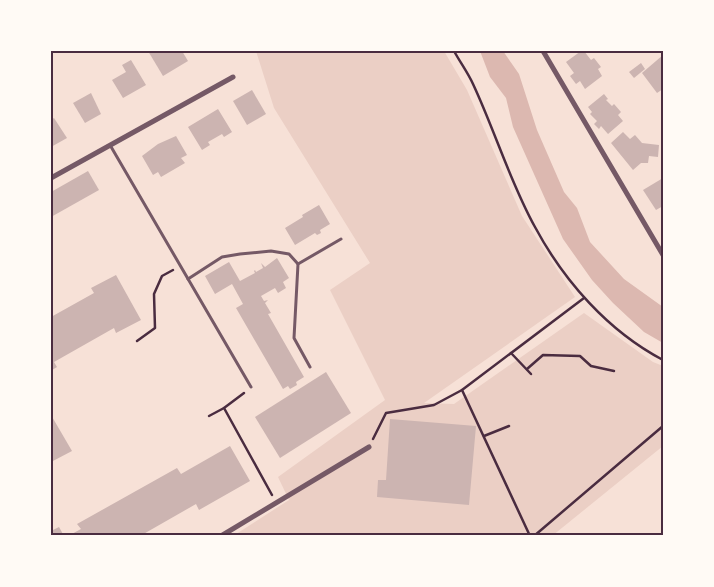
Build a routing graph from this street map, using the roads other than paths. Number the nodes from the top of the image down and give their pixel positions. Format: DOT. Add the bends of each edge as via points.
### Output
graph roads {
  1 [pos="543,51"];
  2 [pos="233,78"];
  3 [pos="110,144"];
  4 [pos="51,178"];
  5 [pos="341,239"];
  6 [pos="663,255"];
  7 [pos="298,264"];
  8 [pos="188,279"];
  9 [pos="310,367"];
  10 [pos="251,387"];
  11 [pos="369,447"];
  12 [pos="221,536"];
  1 -- 6 [label="street"];
  2 -- 3 [label="street"];
  3 -- 4 [label="street"];
  3 -- 8 [label="lane"];
  5 -- 7 [label="lane"];
  7 -- 8 [label="lane" via="289,254 271,250 240,254 222,257"];
  7 -- 9 [label="lane" via="294,338"];
  8 -- 10 [label="lane"];
  11 -- 12 [label="street"];
}
